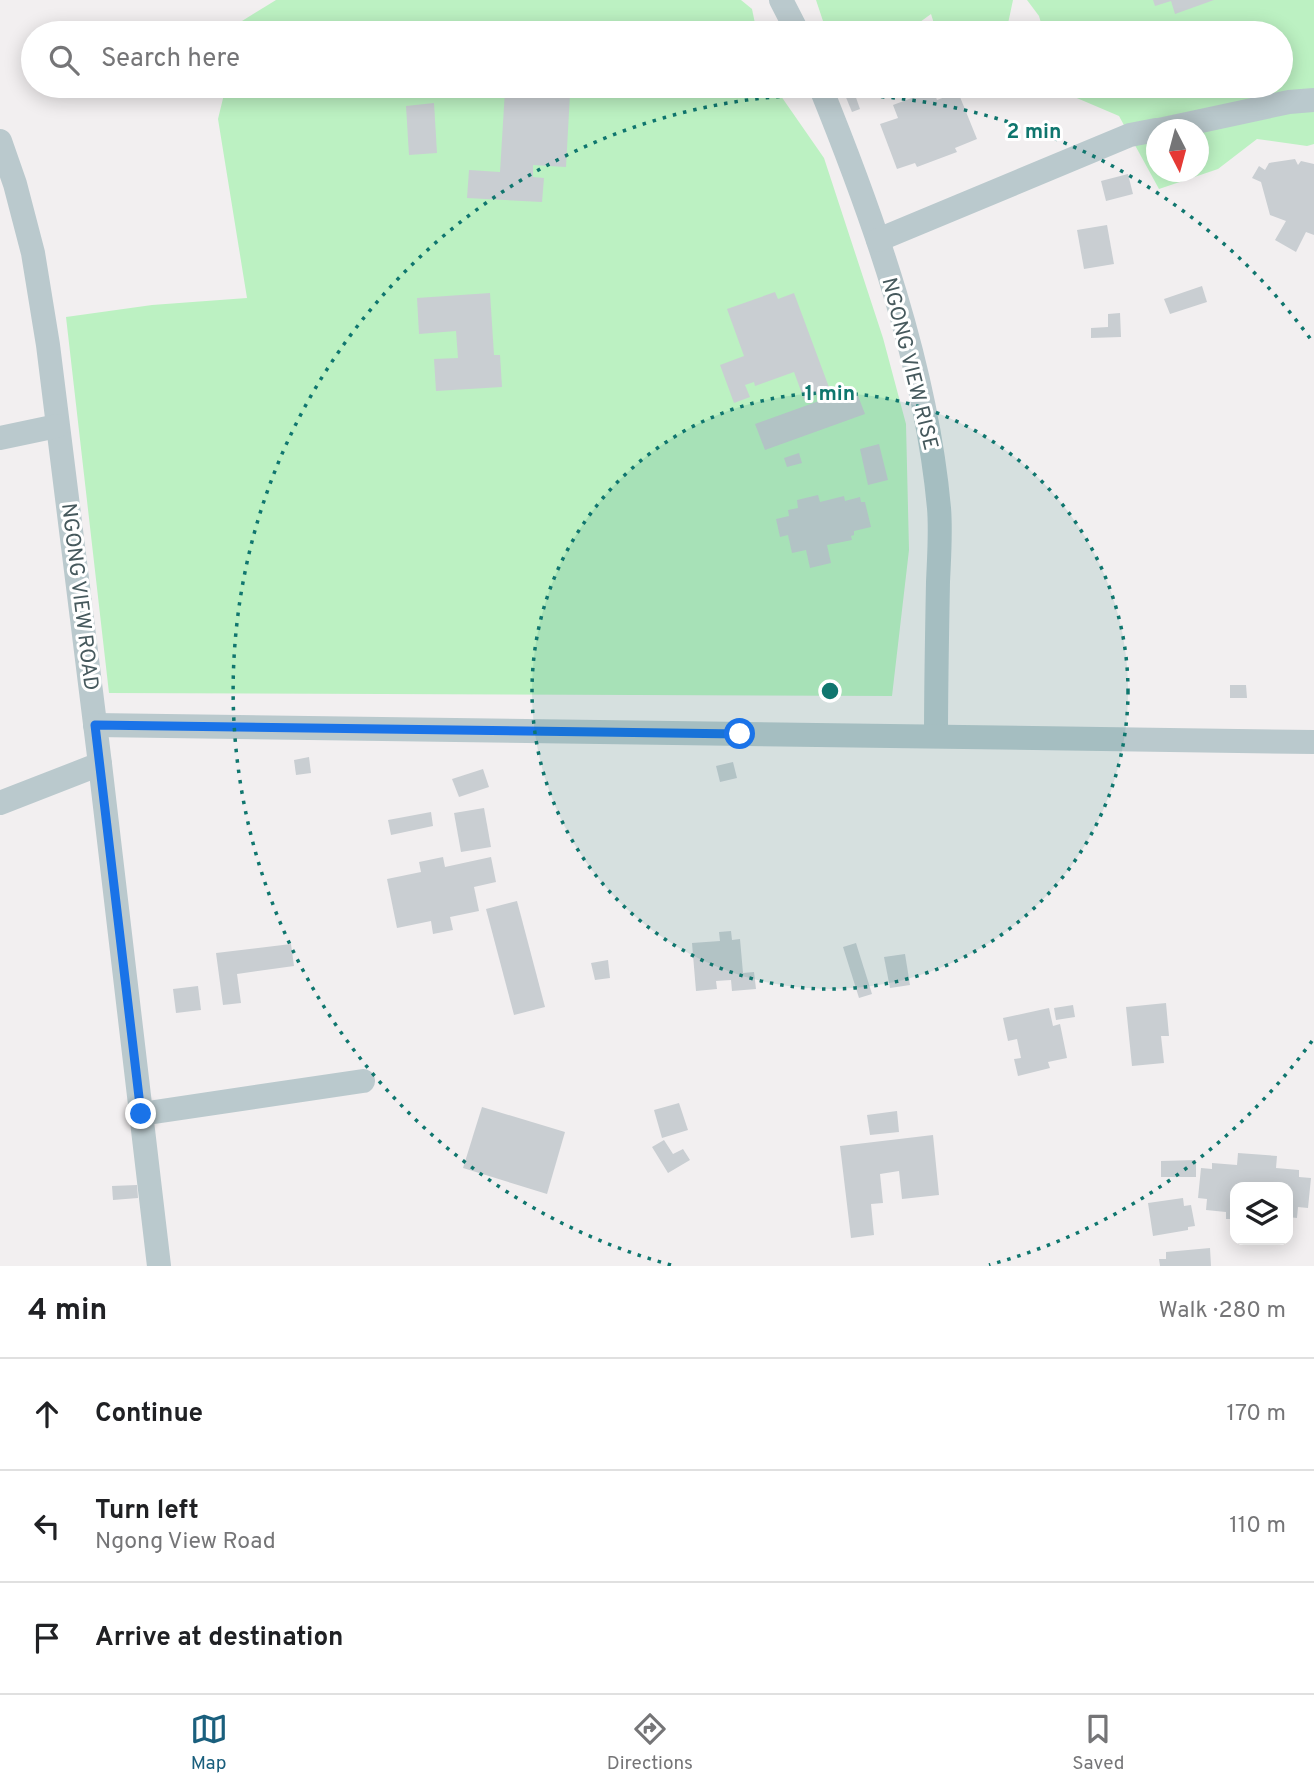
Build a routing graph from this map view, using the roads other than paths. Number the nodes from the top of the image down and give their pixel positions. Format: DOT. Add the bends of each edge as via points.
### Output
graph roads {
  1 [pos="781,0"];
  2 [pos="792,21"];
  3 [pos="825,98"];
  4 [pos="1314,100"];
  5 [pos="1209,119"];
  6 [pos="1146,132"];
  7 [pos="0,141"];
  8 [pos="878,240"];
  9 [pos="57,426"];
  10 [pos="0,438"];
  11 [pos="95,725"];
  12 [pos="936,736"];
  13 [pos="1314,742"];
  14 [pos="100,764"];
  15 [pos="0,803"];
  16 [pos="363,1081"];
  17 [pos="141,1114"];
  18 [pos="159,1266"];
  1 -- 2 [label="street"];
  3 -- 8 [label="street, NGONG VIEW RISE"];
  4 -- 5 [label="street"];
  6 -- 8 [label="street"];
  7 -- 9 [label="street, NGONG VIEW ROAD" via="33,253"];
  8 -- 12 [label="street, NGONG VIEW RISE" via="928,425 939,511"];
  9 -- 10 [label="street"];
  9 -- 11 [label="street, NGONG VIEW ROAD"];
  11 -- 12 [label="street"];
  11 -- 14 [label="street, NGONG VIEW ROAD"];
  12 -- 13 [label="street"];
  14 -- 15 [label="street"];
  14 -- 17 [label="street, NGONG VIEW ROAD"];
  16 -- 17 [label="street"];
  17 -- 18 [label="street, NGONG VIEW ROAD"];
}
